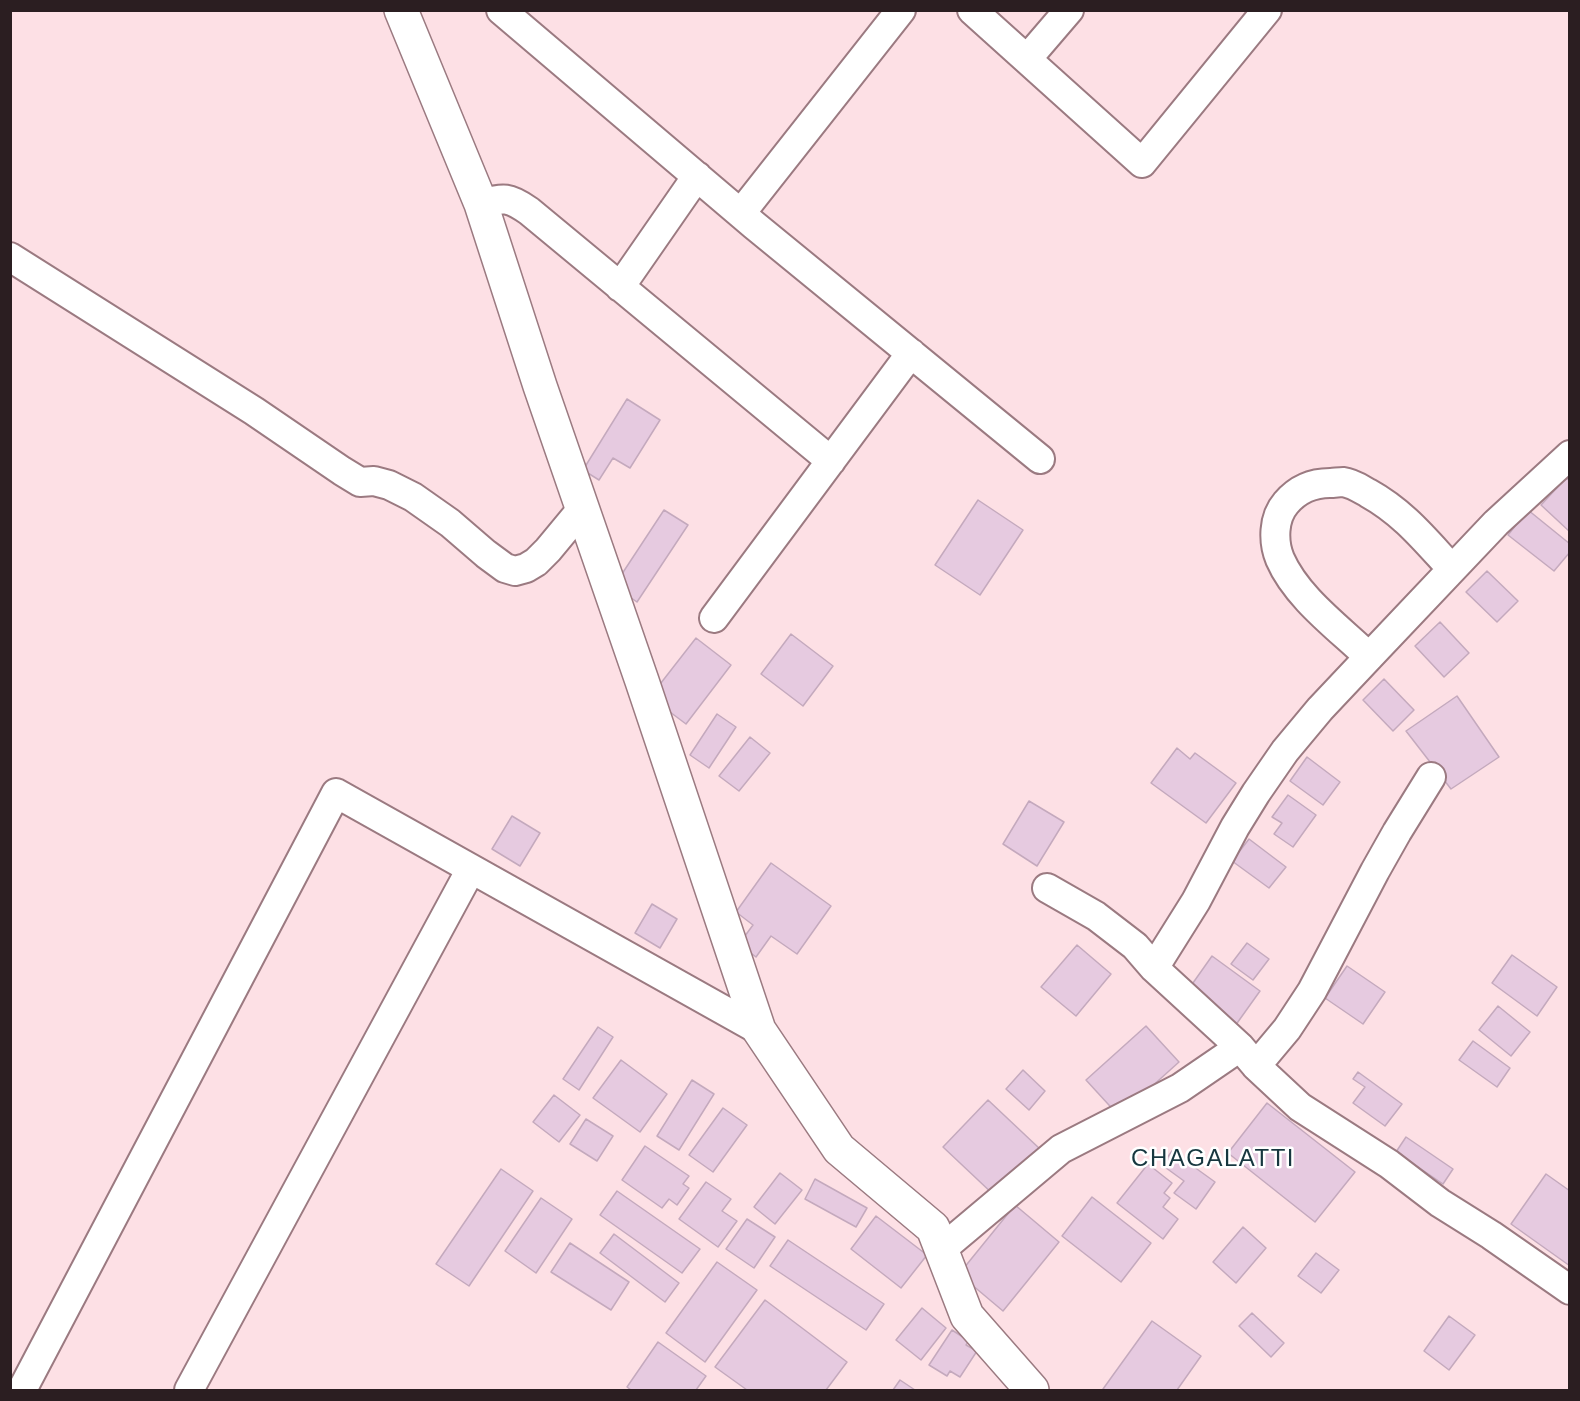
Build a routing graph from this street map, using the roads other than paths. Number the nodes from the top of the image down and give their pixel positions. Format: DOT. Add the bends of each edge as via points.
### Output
graph roads {
  1 [pos="401,10"];
  2 [pos="501,10"];
  3 [pos="901,10"];
  4 [pos="972,10"];
  5 [pos="1069,10"];
  6 [pos="1267,10"];
  7 [pos="1027,59"];
  8 [pos="697,176"];
  9 [pos="481,204"];
  10 [pos="741,213"];
  11 [pos="10,257"];
  12 [pos="620,287"];
  13 [pos="911,353"];
  14 [pos="1569,455"];
  15 [pos="1040,459"];
  16 [pos="831,461"];
  17 [pos="582,509"];
  18 [pos="1452,569"];
  19 [pos="714,618"];
  20 [pos="1368,657"];
  21 [pos="1431,777"];
  22 [pos="471,869"];
  23 [pos="1047,888"];
  24 [pos="1154,968"];
  25 [pos="759,1030"];
  26 [pos="1248,1057"];
  27 [pos="942,1249"];
  28 [pos="1569,1290"];
  29 [pos="22,1390"];
  30 [pos="189,1390"];
  31 [pos="1032,1390"];
  1 -- 9 [label="street"];
  2 -- 8 [label="street"];
  3 -- 10 [label="street"];
  4 -- 7 [label="street"];
  5 -- 7 [label="street"];
  6 -- 7 [label="street" via="1142,163"];
  8 -- 10 [label="street"];
  8 -- 12 [label="street"];
  9 -- 12 [label="street" via="500,198 516,202"];
  9 -- 17 [label="street"];
  10 -- 13 [label="street"];
  11 -- 17 [label="street" via="360,482 389,485 413,497 505,568 515,571 536,562"];
  12 -- 16 [label="street"];
  13 -- 15 [label="street"];
  13 -- 16 [label="street"];
  14 -- 18 [label="street"];
  16 -- 19 [label="street"];
  17 -- 25 [label="street"];
  18 -- 20 [label="street"];
  18 -- 20 [label="street" via="1408,520 1383,501 1344,482 1310,485 1284,504 1278,514 1276,542 1289,576"];
  20 -- 24 [label="street" via="1285,751 1256,793"];
  21 -- 26 [label="street" via="1312,991 1287,1029"];
  22 -- 25 [label="street"];
  22 -- 29 [label="street" via="336,793"];
  22 -- 30 [label="street"];
  23 -- 24 [label="street" via="1096,916 1135,946"];
  24 -- 26 [label="street"];
  25 -- 27 [label="street" via="839,1149 933,1228"];
  26 -- 27 [label="street" via="1061,1149"];
  26 -- 28 [label="street" via="1300,1107"];
  27 -- 31 [label="street" via="967,1316"];
}
